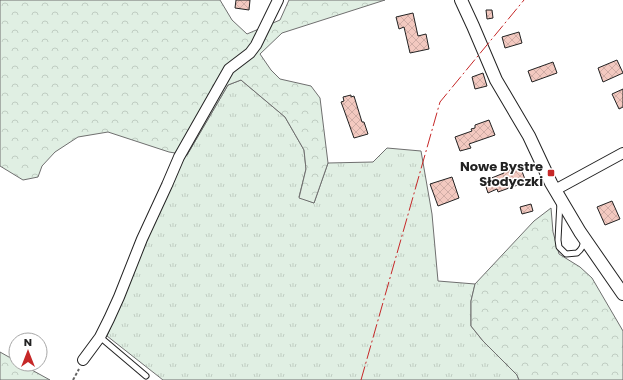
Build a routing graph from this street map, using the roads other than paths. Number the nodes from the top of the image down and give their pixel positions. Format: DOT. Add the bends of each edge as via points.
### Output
graph roads {
  1 [pos="278,0"];
  2 [pos="461,0"];
  3 [pos="623,153"];
  4 [pos="557,195"];
  5 [pos="584,239"];
  6 [pos="623,294"];
  7 [pos="100,337"];
  8 [pos="83,360"];
  9 [pos="146,376"];
  1 -- 7 [label="street" via="256,45 229,69 178,157"];
  2 -- 4 [label="street" via="496,80 529,136"];
  3 -- 4 [label="street"];
  4 -- 5 [label="street"];
  4 -- 5 [label="lane" via="559,247 566,254 577,254 584,246"];
  5 -- 6 [label="street"];
  7 -- 8 [label="street"];
  7 -- 9 [label="lane"];
}
